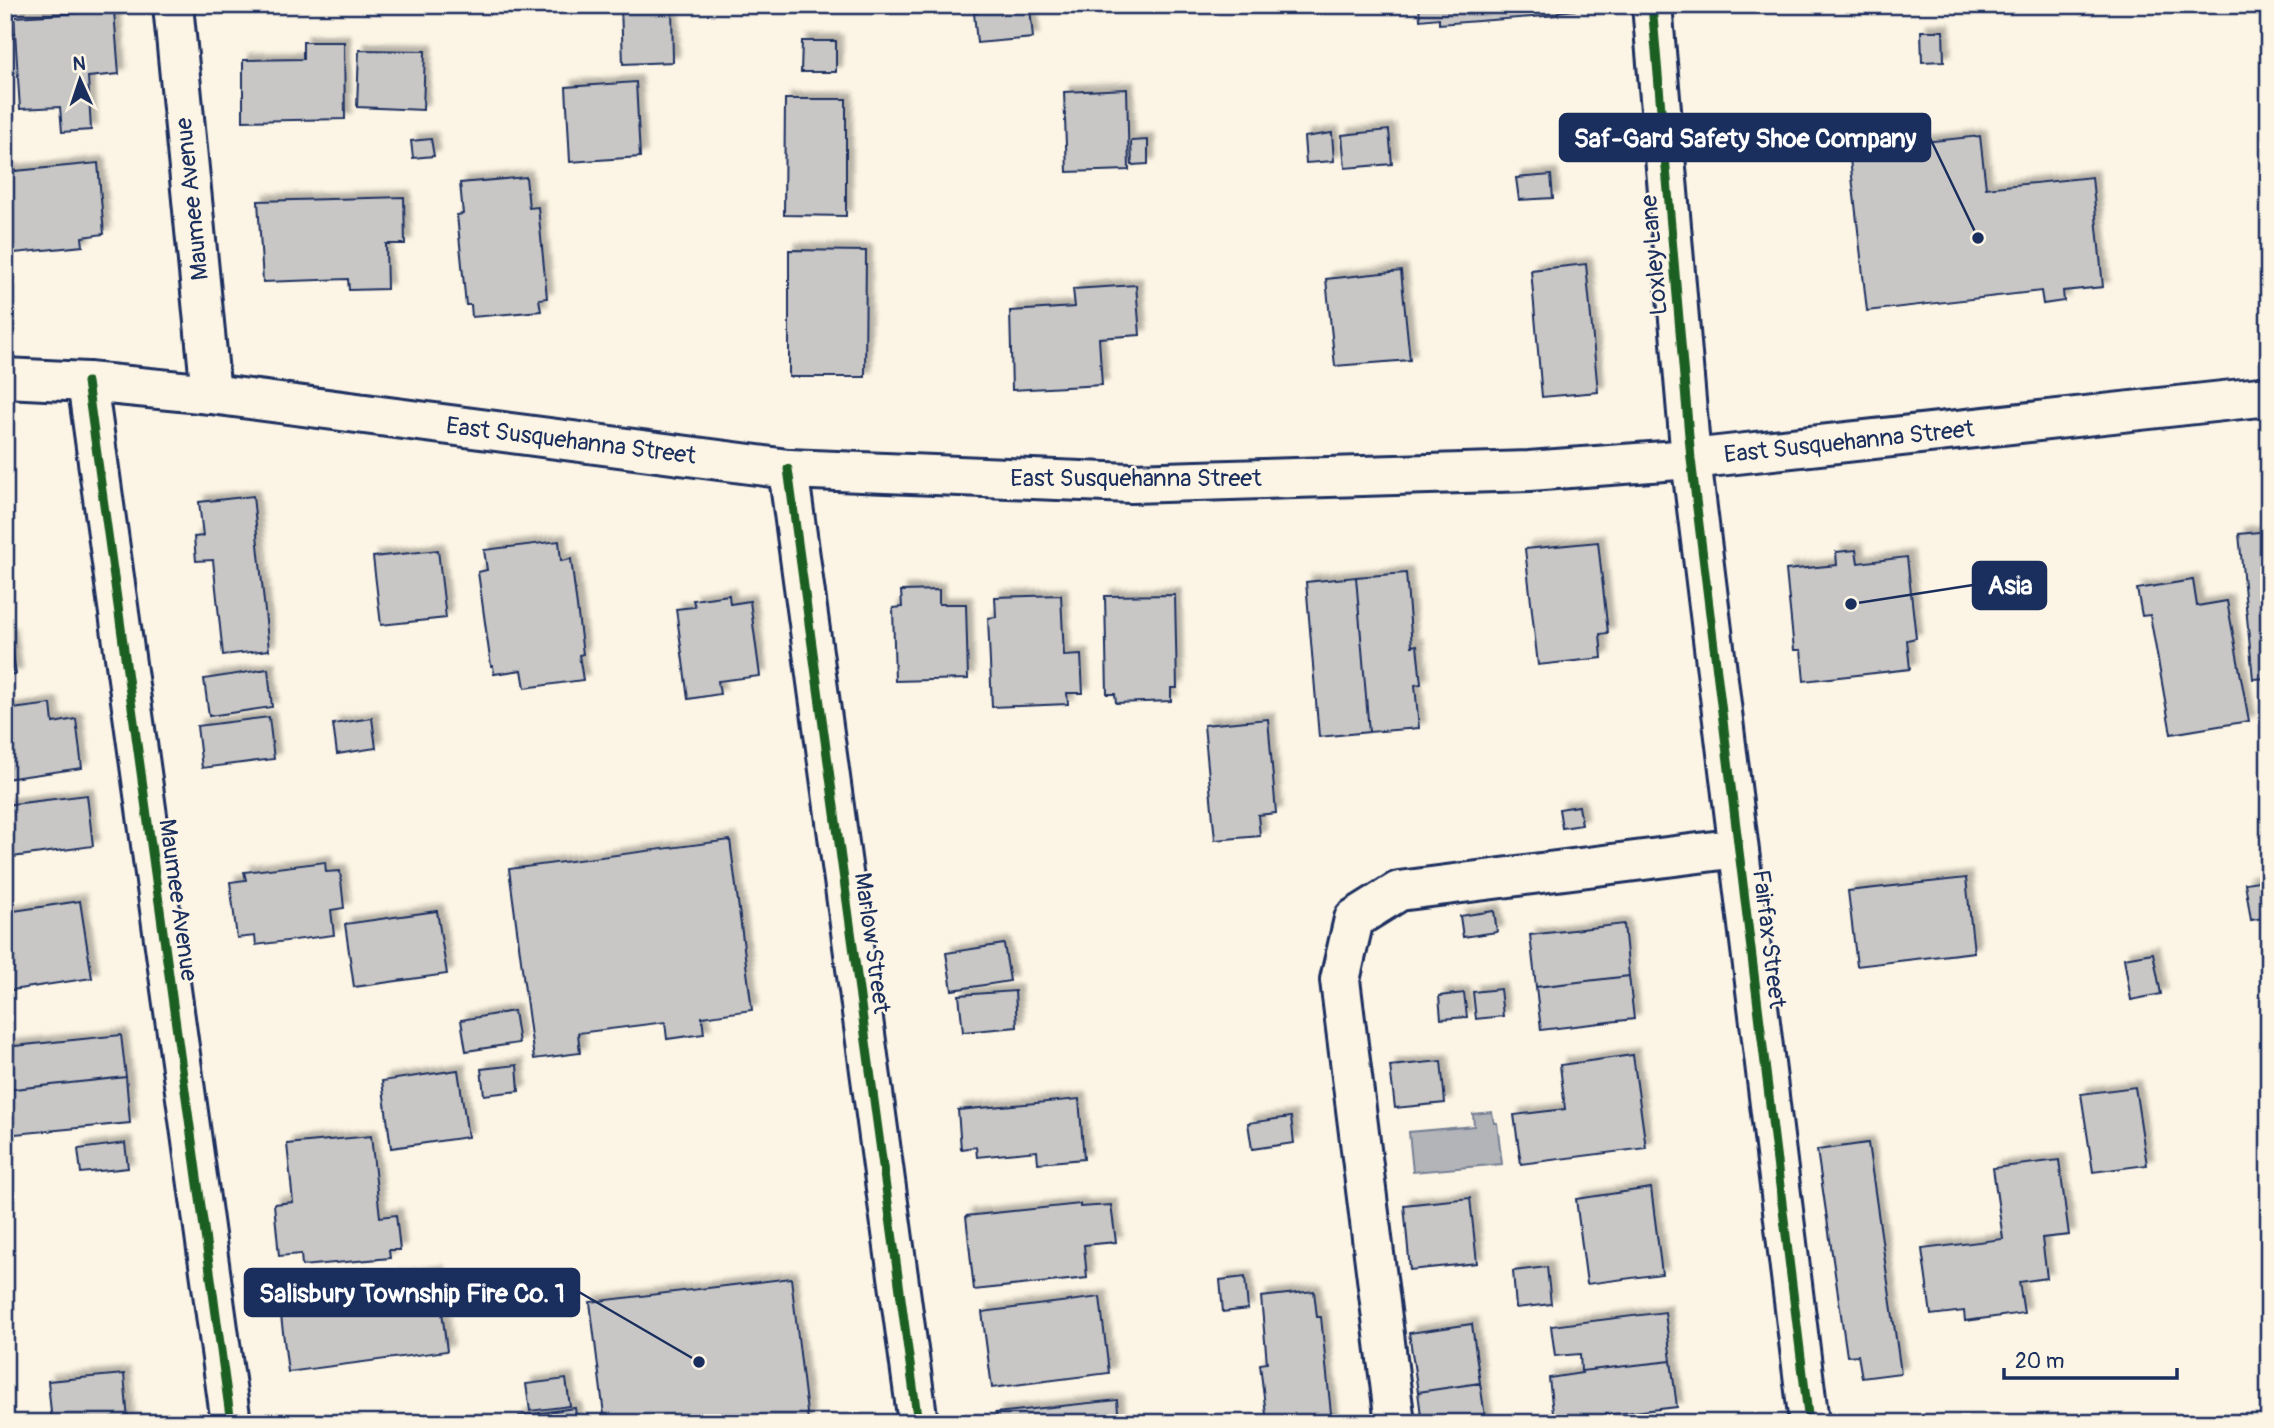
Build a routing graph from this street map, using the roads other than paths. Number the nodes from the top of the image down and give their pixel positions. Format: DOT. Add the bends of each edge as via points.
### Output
graph roads {
  1 [pos="173,5"];
  2 [pos="1652,5"];
  3 [pos="5,377"];
  4 [pos="87,382"];
  5 [pos="211,394"];
  6 [pos="2269,396"];
  7 [pos="1691,459"];
  8 [pos="788,469"];
  9 [pos="1738,848"];
  10 [pos="231,1423"];
  11 [pos="918,1423"];
  12 [pos="1395,1423"];
  13 [pos="1810,1423"];
  1 -- 5 [label="street, Maumee Avenue"];
  2 -- 7 [label="street, Loxley Lane"];
  3 -- 4 [label="street, East Susquehanna Street"];
  4 -- 5 [label="street, East Susquehanna Street"];
  4 -- 10 [label="street, Maumee Avenue"];
  5 -- 8 [label="street, East Susquehanna Street"];
  6 -- 7 [label="street, East Susquehanna Street"];
  7 -- 8 [label="street, East Susquehanna Street" via="1529,471 1131,483"];
  7 -- 9 [label="street, Fairfax Street"];
  8 -- 11 [label="street, Marlow Street"];
  9 -- 12 [label="street" via="1399,891 1354,919 1340,979"];
  9 -- 13 [label="street, Fairfax Street"];
}
